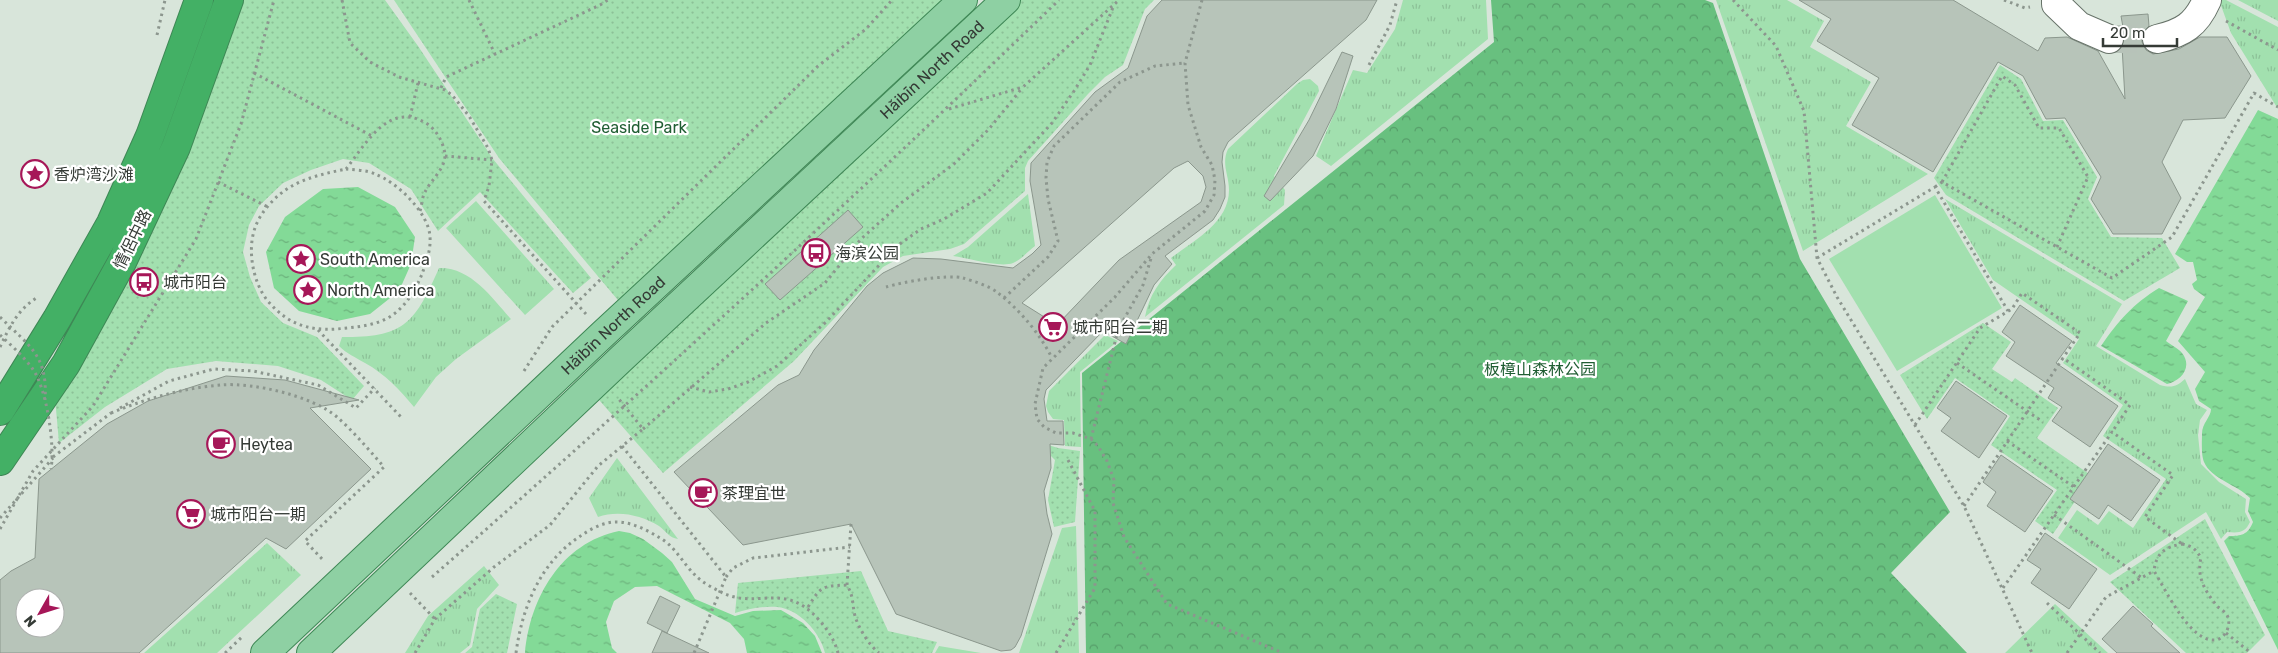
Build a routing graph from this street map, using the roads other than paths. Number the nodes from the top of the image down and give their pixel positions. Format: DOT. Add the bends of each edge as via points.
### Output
graph roads {
  1 [pos="198,0"];
  2 [pos="229,0"];
  3 [pos="963,0"];
  4 [pos="1006,0"];
  5 [pos="2056,0"];
  6 [pos="2205,4"];
  7 [pos="2109,39"];
  8 [pos="2157,39"];
  9 [pos="0,411"];
  10 [pos="0,461"];
  11 [pos="265,653"];
  12 [pos="311,653"];
  1 -- 9 [label="highway, 情侶中路" via="150,136 111,223"];
  2 -- 10 [label="highway, 情侶中路" via="176,147 122,262 66,364"];
  3 -- 11 [label="main road, Hǎibīn North Road"];
  4 -- 12 [label="main road, Hǎibīn North Road"];
  5 -- 7 [label="lane" via="2056,4 2079,26"];
  6 -- 8 [label="lane" via="2189,27 2173,36"];
}
